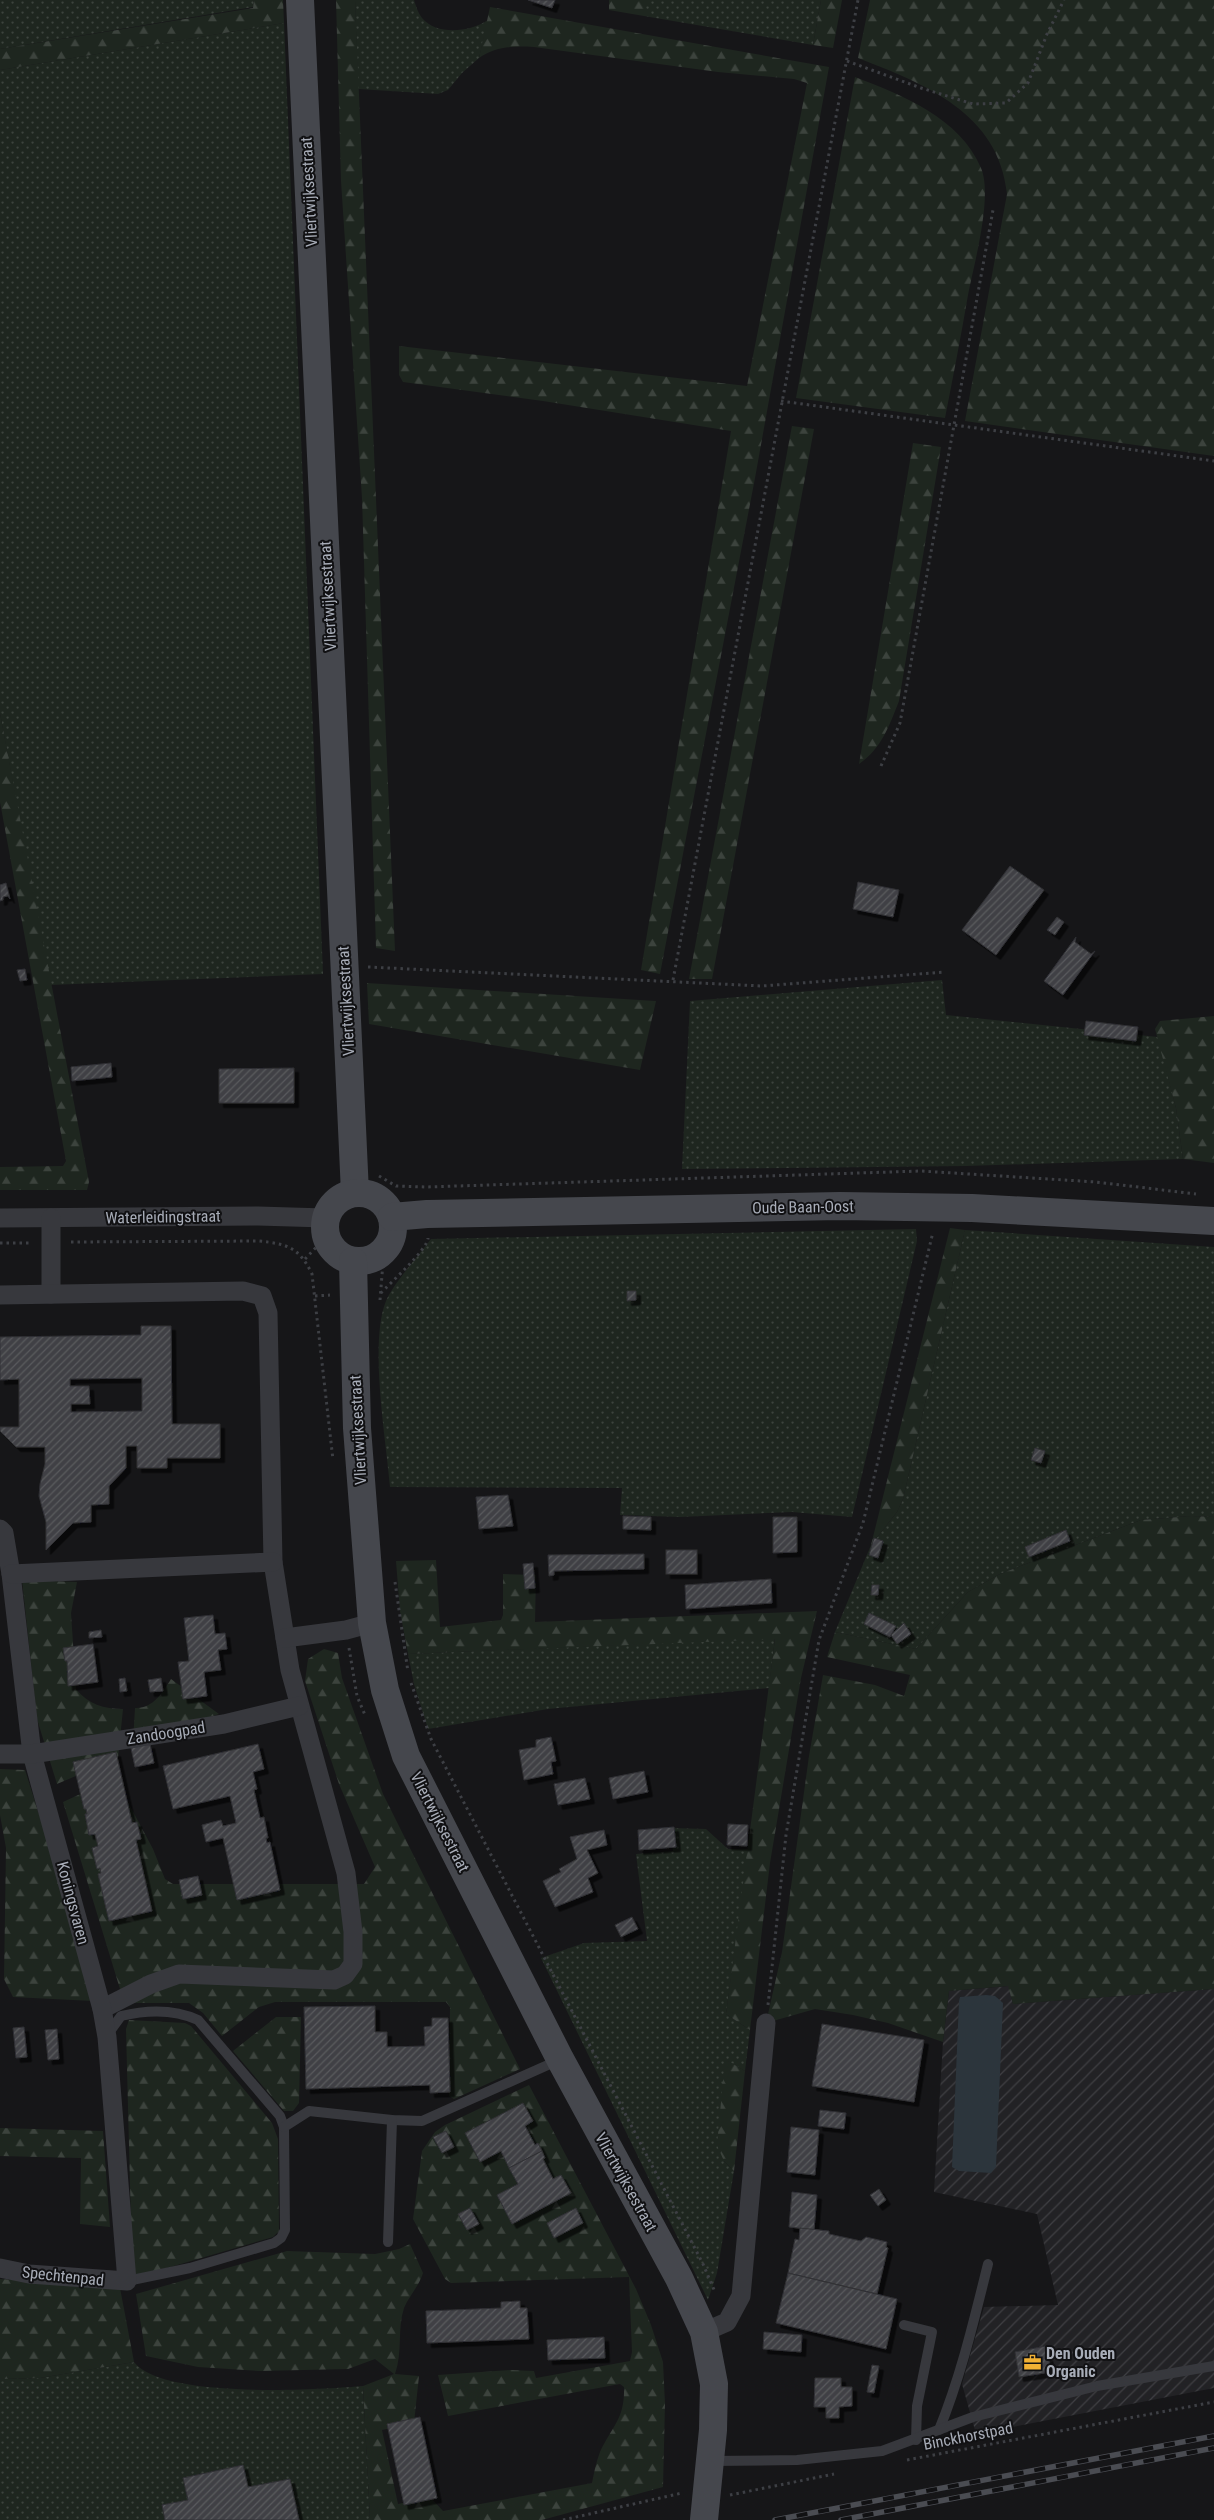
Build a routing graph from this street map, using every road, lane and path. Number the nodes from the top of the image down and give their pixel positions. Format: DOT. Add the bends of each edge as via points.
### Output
graph roads {
  1 [pos="300,0"];
  2 [pos="858,0"];
  3 [pos="1064,0"];
  4 [pos="846,61"];
  5 [pos="993,210"];
  6 [pos="781,402"];
  7 [pos="953,425"];
  8 [pos="1214,461"];
  9 [pos="881,766"];
  10 [pos="345,967"];
  11 [pos="944,972"];
  12 [pos="673,980"];
  13 [pos="426,1187"];
  14 [pos="355,1193"];
  15 [pos="939,1208"];
  16 [pos="427,1214"];
  17 [pos="392,1217"];
  18 [pos="0,1218"];
  19 [pos="50,1218"];
  20 [pos="1214,1221"];
  21 [pos="326,1227"];
  22 [pos="67,1242"];
  23 [pos="384,1250"];
  24 [pos="305,1259"];
  25 [pos="353,1261"];
  26 [pos="51,1294"];
  27 [pos="381,1294"];
  28 [pos="0,1295"];
  29 [pos="315,1296"];
  30 [pos="379,1303"];
  31 [pos="0,1529"];
  32 [pos="273,1562"];
  33 [pos="394,1573"];
  34 [pos="11,1574"];
  35 [pos="372,1623"];
  36 [pos="285,1638"];
  37 [pos="299,1706"];
  38 [pos="0,1754"];
  39 [pos="32,1754"];
  40 [pos="102,2009"];
  41 [pos="766,2023"];
  42 [pos="107,2037"];
  43 [pos="560,2059"];
  44 [pos="392,2120"];
  45 [pos="284,2127"];
  46 [pos="388,2242"];
  47 [pos="988,2264"];
  48 [pos="0,2268"];
  49 [pos="127,2281"];
  50 [pos="904,2325"];
  51 [pos="715,2327"];
  52 [pos="1214,2366"];
  53 [pos="1214,2402"];
  54 [pos="939,2430"];
  55 [pos="916,2440"];
  56 [pos="720,2462"];
  57 [pos="897,2462"];
  58 [pos="840,2473"];
  59 [pos="687,2492"];
  60 [pos="563,2520"];
  61 [pos="704,2520"];
  1 -- 10 [label="street, Vliertwijksestraat"];
  2 -- 4 [label="path"];
  3 -- 4 [label="path" via="1028,83 1006,103 973,104"];
  4 -- 6 [label="path"];
  5 -- 7 [label="path"];
  6 -- 7 [label="path"];
  6 -- 12 [label="path"];
  7 -- 8 [label="path"];
  7 -- 9 [label="path" via="900,723"];
  10 -- 12 [label="path"];
  10 -- 14 [label="street, Vliertwijksestraat"];
  11 -- 12 [label="path" via="762,986"];
  13 -- 16 [label="path"];
  14 -- 17 [label="street" via="371,1194 384,1203"];
  14 -- 21 [label="street" via="336,1200"];
  15 -- 16 [label="street, Oude Baan-Oost" via="840,1206"];
  15 -- 20 [label="street, Oude Baan-Oost"];
  15 -- 41 [label="path" via="863,1523 819,1640 786,1834"];
  16 -- 17 [label="street, Oude Baan-Oost"];
  16 -- 27 [label="path" via="428,1242"];
  17 -- 23 [label="street" via="392,1234"];
  18 -- 19 [label="street, Waterleidingstraat"];
  19 -- 21 [label="street, Waterleidingstraat" via="258,1216"];
  19 -- 26 [label="street"];
  21 -- 24 [label="path"];
  21 -- 25 [label="street" via="332,1248 341,1257"];
  22 -- 24 [label="path, Waterleidingstraat" via="259,1241 282,1243"];
  23 -- 25 [label="street" via="370,1259"];
  23 -- 27 [label="path"];
  24 -- 29 [label="path" via="312,1274"];
  25 -- 35 [label="street, Vliertwijksestraat" via="357,1428"];
  26 -- 28 [label="street"];
  26 -- 32 [label="street" via="244,1291 262,1296 268,1313"];
  27 -- 30 [label="path"];
  31 -- 34 [label="street, Koningsvaren" via="4,1533"];
  32 -- 34 [label="street"];
  32 -- 36 [label="street"];
  33 -- 51 [label="path, Vliertwijksestraat" via="410,1680 431,1739 703,2264"];
  34 -- 39 [label="street, Koningsvaren"];
  35 -- 36 [label="street"];
  35 -- 43 [label="street, Vliertwijksestraat" via="385,1690 406,1756"];
  36 -- 37 [label="street"];
  37 -- 39 [label="street, Zandoogpad" via="224,1724"];
  37 -- 40 [label="street" via="346,1873 353,1964 345,1975 334,1980 179,1974"];
  38 -- 39 [label="street, Zandoogpad"];
  39 -- 40 [label="street, Koningsvaren"];
  40 -- 42 [label="street, Koningsvaren"];
  41 -- 51 [label="street" via="741,2296"];
  42 -- 45 [label="lane" via="121,2016 139,2012 166,2012 198,2020 270,2102"];
  42 -- 49 [label="street, Koningsvaren"];
  43 -- 44 [label="lane" via="422,2121"];
  43 -- 51 [label="street, Vliertwijksestraat" via="679,2278"];
  44 -- 45 [label="lane" via="310,2111"];
  44 -- 46 [label="lane"];
  45 -- 49 [label="lane" via="285,2230 281,2238 190,2268"];
  47 -- 54 [label="lane" via="967,2348"];
  48 -- 49 [label="street, Spechtenpad" via="29,2274"];
  50 -- 55 [label="lane" via="932,2332 917,2406"];
  51 -- 56 [label="street, Vliertwijksestraat" via="714,2384"];
  52 -- 54 [label="lane" via="1097,2386 974,2417"];
  53 -- 57 [label="path, Binckhorstpad"];
  54 -- 55 [label="lane"];
  55 -- 56 [label="lane" via="882,2451 797,2460"];
  56 -- 58 [label="path" via="726,2496"];
  56 -- 61 [label="street, Vliertwijksestraat"];
  59 -- 60 [label="path"];
}
